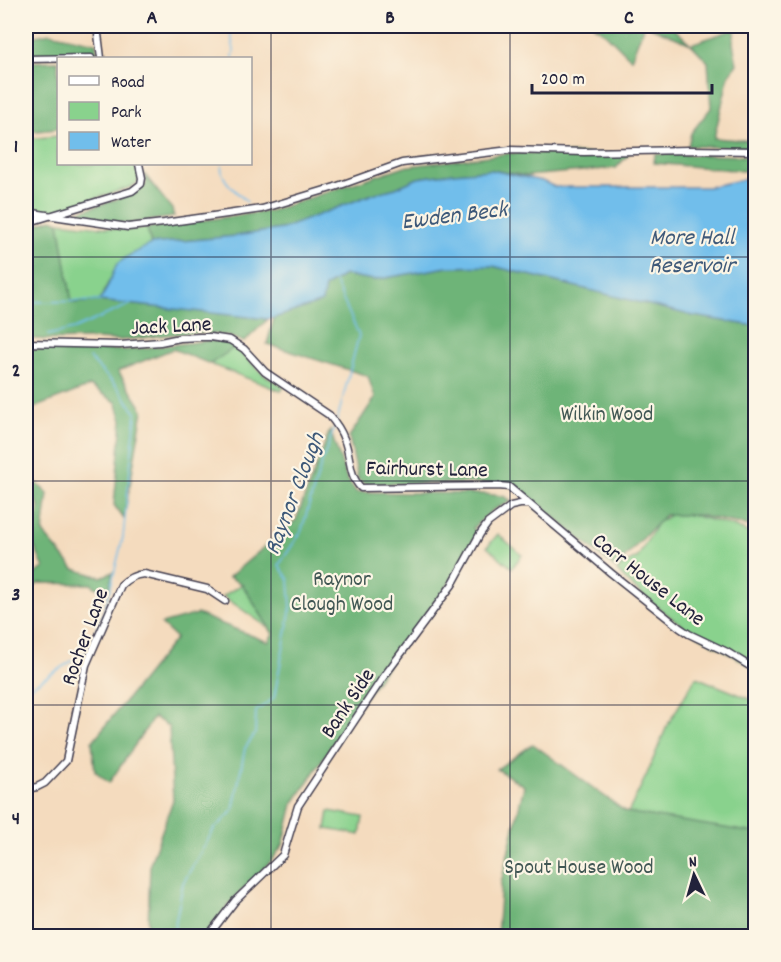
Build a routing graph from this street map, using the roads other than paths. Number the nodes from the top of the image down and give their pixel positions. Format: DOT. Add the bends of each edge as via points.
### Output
graph roads {
  1 [pos="97,26"];
  2 [pos="101,57"];
  3 [pos="26,59"];
  4 [pos="57,59"];
  5 [pos="756,151"];
  6 [pos="139,165"];
  7 [pos="26,212"];
  8 [pos="50,216"];
  9 [pos="26,223"];
  10 [pos="26,343"];
  11 [pos="329,415"];
  12 [pos="530,504"];
  13 [pos="225,601"];
  14 [pos="756,670"];
  15 [pos="26,789"];
  16 [pos="208,936"];
  1 -- 2 [label="street"];
  3 -- 4 [label="street"];
  5 -- 8 [label="street" via="510,150 402,163 262,209 128,227"];
  6 -- 8 [label="street" via="141,184 132,191"];
  7 -- 8 [label="street"];
  8 -- 9 [label="street"];
  10 -- 11 [label="street, Jack Lane" via="120,345 180,338 230,340 265,372"];
  11 -- 12 [label="street, Fairhurst Lane" via="344,439 355,482 361,488 505,487"];
  12 -- 14 [label="street, Carr House Lane" via="680,628"];
  12 -- 16 [label="street, Bank Side" via="511,506 488,523 452,585 382,678 298,806 283,855 236,901"];
  13 -- 15 [label="street, Rocher Lane" via="207,588 144,574 127,579 86,665 66,760 45,783"];
}
